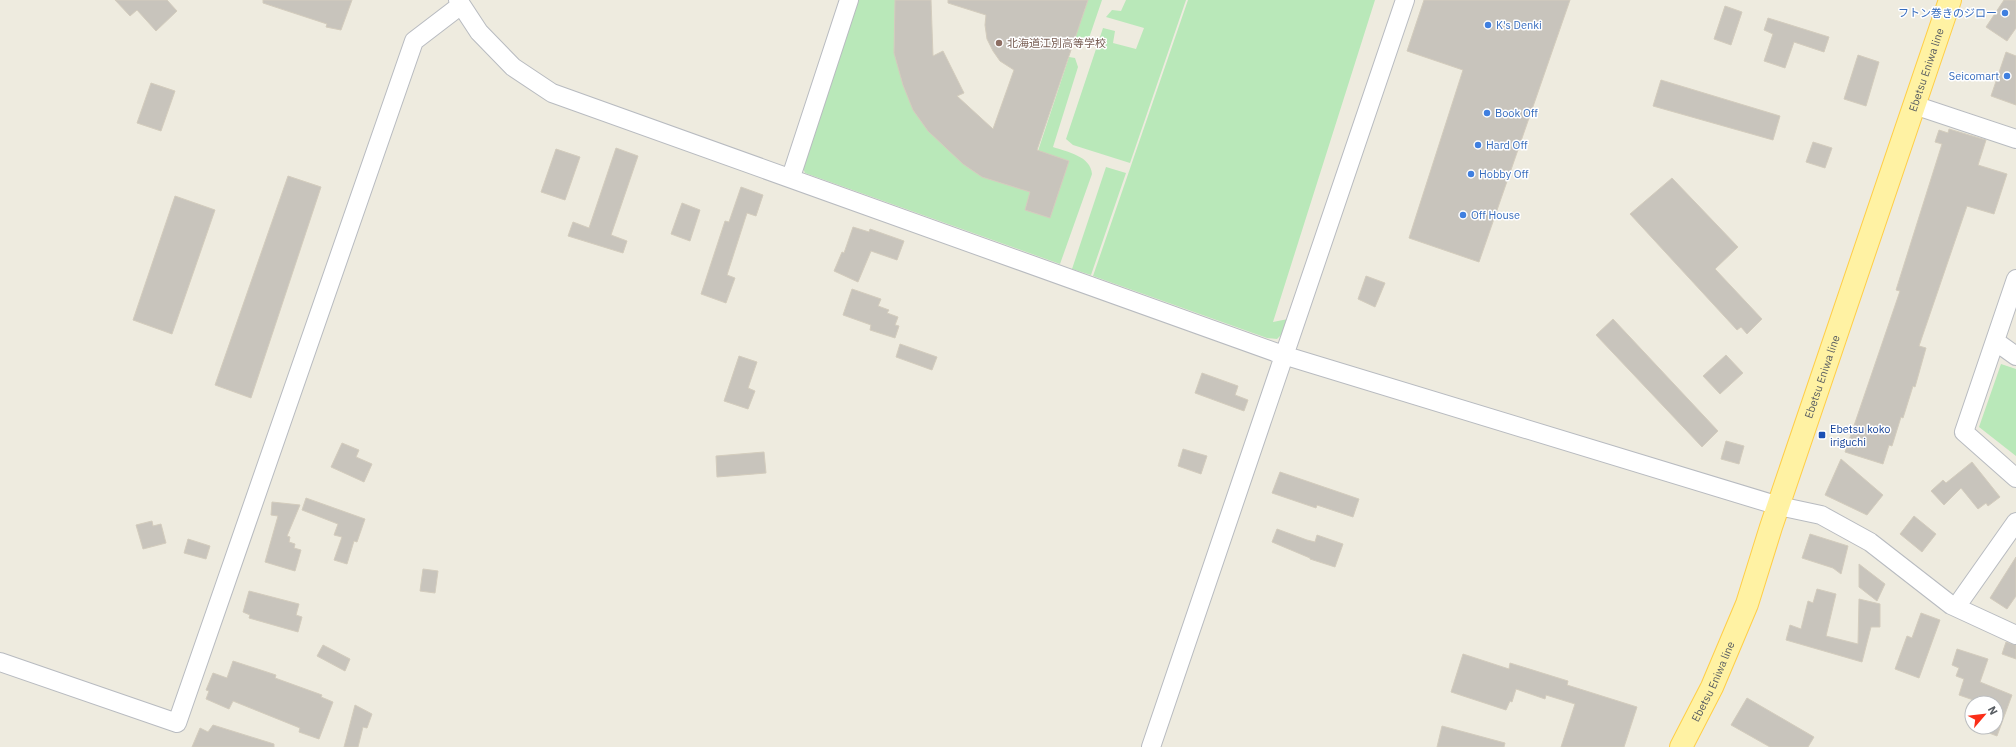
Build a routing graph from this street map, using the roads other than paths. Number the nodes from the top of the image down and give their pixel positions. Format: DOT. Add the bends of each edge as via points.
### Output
graph roads {
  1 [pos="849,0"];
  2 [pos="1405,0"];
  3 [pos="1950,0"];
  4 [pos="460,2"];
  5 [pos="1914,105"];
  6 [pos="2016,139"];
  7 [pos="791,177"];
  8 [pos="2016,279"];
  9 [pos="1995,341"];
  10 [pos="1284,355"];
  11 [pos="2016,356"];
  12 [pos="2016,478"];
  13 [pos="1779,506"];
  14 [pos="2016,522"];
  15 [pos="1956,608"];
  16 [pos="2016,635"];
  17 [pos="0,662"];
  18 [pos="1150,747"];
  19 [pos="1681,747"];
  1 -- 7 [label="street"];
  2 -- 10 [label="street"];
  3 -- 5 [label="main road, Ebetsu Eniwa line"];
  4 -- 7 [label="street" via="479,32 512,67 552,93"];
  4 -- 17 [label="street" via="414,42 177,723"];
  5 -- 6 [label="street"];
  5 -- 13 [label="main road, Ebetsu Eniwa line"];
  7 -- 10 [label="street"];
  8 -- 9 [label="street"];
  9 -- 11 [label="street"];
  9 -- 12 [label="street" via="1964,432"];
  10 -- 13 [label="street"];
  10 -- 18 [label="street"];
  13 -- 15 [label="street" via="1821,515 1870,542"];
  13 -- 19 [label="main road, Ebetsu Eniwa line" via="1741,618 1712,687"];
  14 -- 15 [label="street"];
  15 -- 16 [label="street"];
}
